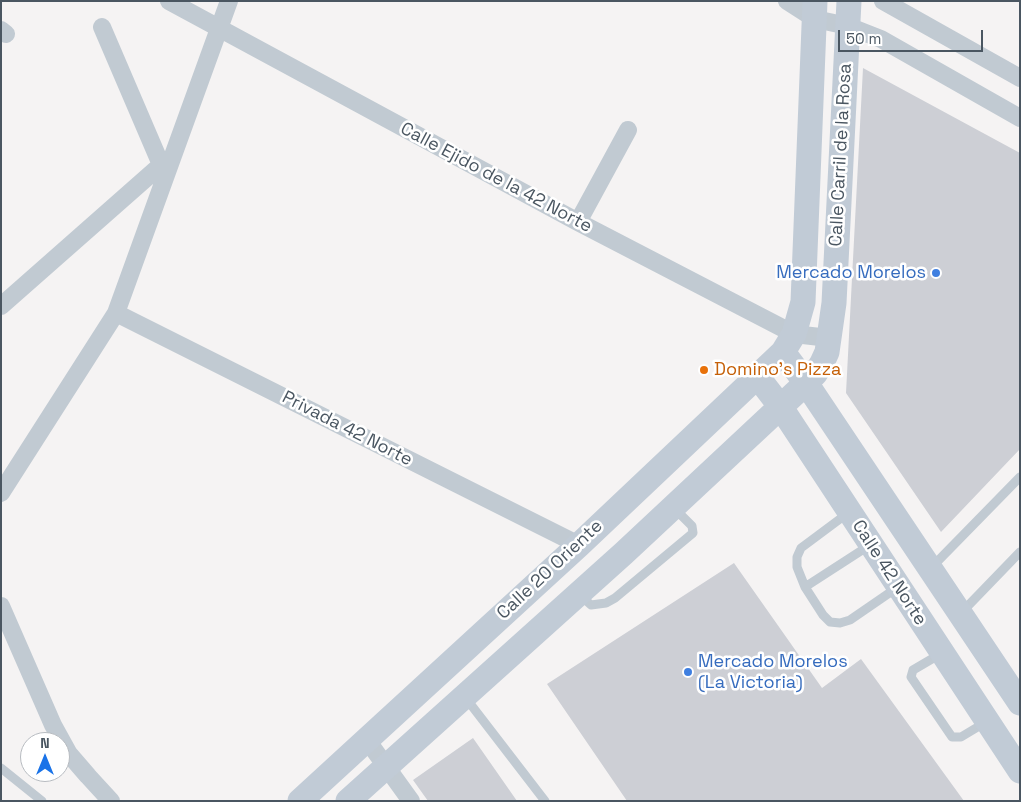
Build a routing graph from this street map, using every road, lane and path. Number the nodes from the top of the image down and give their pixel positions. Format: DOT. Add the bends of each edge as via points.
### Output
graph roads {
  1 [pos="169,1"];
  2 [pos="230,1"];
  3 [pos="787,1"];
  4 [pos="849,1"];
  5 [pos="883,1"];
  6 [pos="815,10"];
  7 [pos="848,26"];
  8 [pos="102,27"];
  9 [pos="219,28"];
  10 [pos="1020,78"];
  11 [pos="1020,118"];
  12 [pos="628,130"];
  13 [pos="163,170"];
  14 [pos="578,222"];
  15 [pos="1,306"];
  16 [pos="116,314"];
  17 [pos="829,338"];
  18 [pos="788,343"];
  19 [pos="757,376"];
  20 [pos="806,383"];
  21 [pos="780,406"];
  22 [pos="1020,477"];
  23 [pos="1,493"];
  24 [pos="673,507"];
  25 [pos="849,512"];
  26 [pos="579,545"];
  27 [pos="871,545"];
  28 [pos="1020,552"];
  29 [pos="930,569"];
  30 [pos="805,587"];
  31 [pos="898,587"];
  32 [pos="579,594"];
  33 [pos="1,606"];
  34 [pos="960,614"];
  35 [pos="942,652"];
  36 [pos="465,696"];
  37 [pos="1020,703"];
  38 [pos="987,721"];
  39 [pos="367,740"];
  40 [pos="386,766"];
  41 [pos="1,768"];
  42 [pos="1020,771"];
  43 [pos="42,801"];
  44 [pos="111,801"];
  45 [pos="300,801"];
  46 [pos="348,801"];
  47 [pos="411,801"];
  48 [pos="545,801"];
  1 -- 9 [label="street, Calle Ejido de la 42 Norte"];
  2 -- 9 [label="street"];
  3 -- 6 [label="street"];
  4 -- 7 [label="main road, Calle Carril de la Rosa"];
  5 -- 10 [label="street"];
  6 -- 7 [label="street"];
  6 -- 18 [label="main road, Calle Carril de la Rosa" via="803,302"];
  7 -- 11 [label="street" via="881,38"];
  7 -- 17 [label="main road, Calle Carril de la Rosa" via="834,303"];
  8 -- 13 [label="street"];
  9 -- 13 [label="street"];
  9 -- 14 [label="street, Calle Ejido de la 42 Norte"];
  12 -- 14 [label="street"];
  13 -- 15 [label="street"];
  13 -- 16 [label="street"];
  14 -- 18 [label="street, Calle Ejido de la 42 Norte"];
  16 -- 23 [label="street"];
  16 -- 26 [label="street, Privada 42 Norte"];
  17 -- 18 [label="street, Calle Ejido de la 42 Norte"];
  17 -- 20 [label="main road, Calle 20 Oriente" via="822,363"];
  18 -- 19 [label="main road, Calle 20 Oriente"];
  18 -- 20 [label="main road, Calle 42 Norte"];
  19 -- 21 [label="main road, Calle 42 Norte"];
  19 -- 26 [label="main road, Calle 20 Oriente"];
  20 -- 21 [label="main road, Calle 20 Oriente"];
  20 -- 29 [label="main road, Calle 42 Norte"];
  21 -- 24 [label="main road, Calle 20 Oriente"];
  21 -- 25 [label="main road, Calle 42 Norte"];
  22 -- 29 [label="lane"];
  24 -- 32 [label="main road, Calle 20 Oriente"];
  24 -- 32 [label="lane" via="692,526 693,533 606,603 591,605"];
  25 -- 27 [label="main road, Calle 42 Norte"];
  25 -- 30 [label="lane" via="801,548 797,568"];
  26 -- 39 [label="main road, Calle 20 Oriente"];
  27 -- 30 [label="lane"];
  27 -- 31 [label="main road, Calle 42 Norte"];
  28 -- 34 [label="lane"];
  29 -- 34 [label="main road, Calle 42 Norte"];
  30 -- 31 [label="lane" via="823,616 830,622 840,623 850,620"];
  31 -- 35 [label="main road, Calle 42 Norte"];
  32 -- 36 [label="main road, Calle 20 Oriente"];
  33 -- 44 [label="street" via="53,725 70,754"];
  34 -- 37 [label="main road, Calle 42 Norte"];
  35 -- 38 [label="main road, Calle 42 Norte"];
  35 -- 38 [label="lane" via="913,670 911,677 952,737 961,737"];
  36 -- 40 [label="main road, Calle 20 Oriente"];
  36 -- 48 [label="lane"];
  38 -- 42 [label="main road, Calle 42 Norte"];
  39 -- 40 [label="street"];
  39 -- 45 [label="main road, Calle 20 Oriente"];
  40 -- 46 [label="main road, Calle 20 Oriente"];
  40 -- 47 [label="street"];
  41 -- 43 [label="lane"];
}
